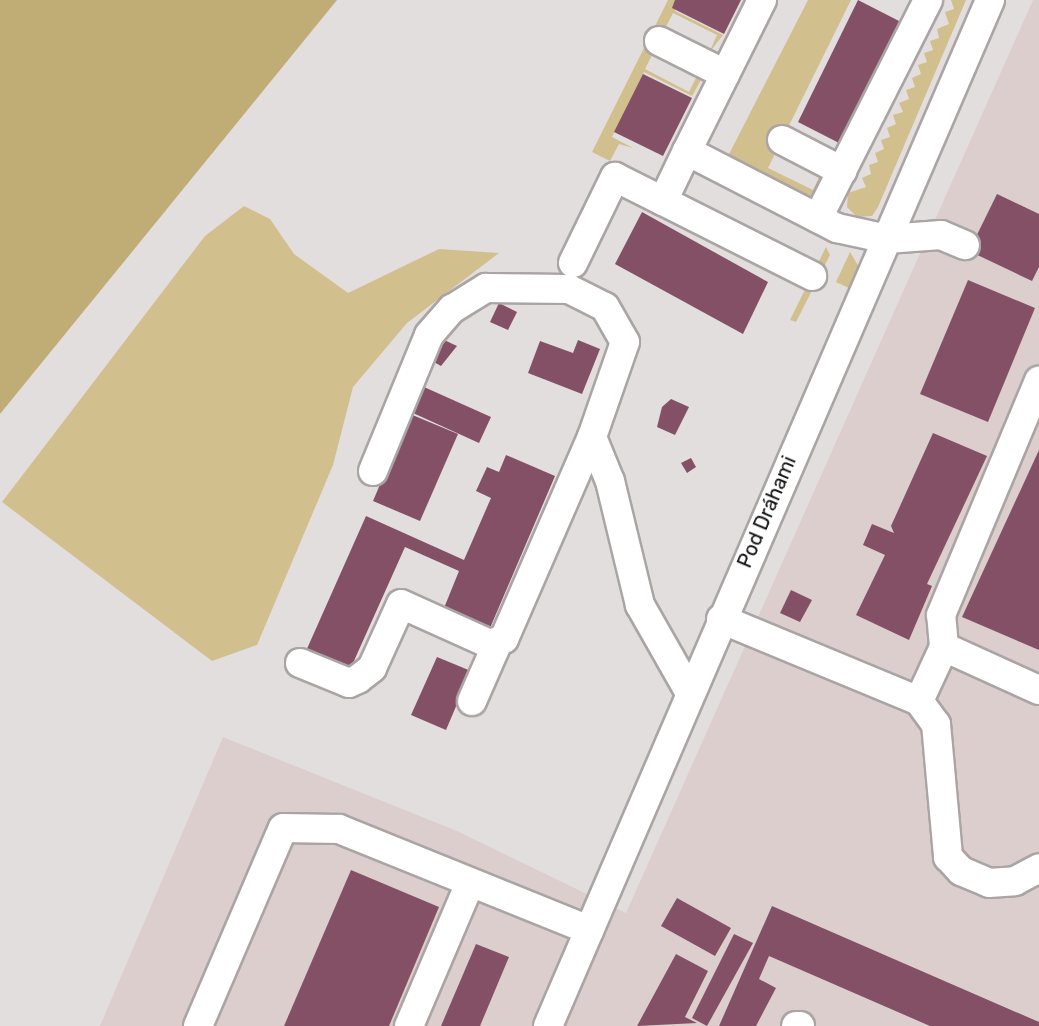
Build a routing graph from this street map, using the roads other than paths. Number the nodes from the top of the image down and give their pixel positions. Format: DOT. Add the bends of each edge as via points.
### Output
graph roads {
  1 [pos="762,0"];
  2 [pos="928,0"];
  3 [pos="990,0"];
  4 [pos="659,41"];
  5 [pos="725,74"];
  6 [pos="782,140"];
  7 [pos="687,150"];
  8 [pos="842,171"];
  9 [pos="663,201"];
  10 [pos="818,218"];
  11 [pos="887,239"];
  12 [pos="965,245"];
  13 [pos="573,263"];
  14 [pos="812,276"];
  15 [pos="1039,381"];
  16 [pos="592,436"];
  17 [pos="373,471"];
  18 [pos="722,620"];
  19 [pos="496,644"];
  20 [pos="944,647"];
  21 [pos="300,663"];
  22 [pos="1039,690"];
  23 [pos="690,693"];
  24 [pos="472,701"];
  25 [pos="919,701"];
  26 [pos="1039,868"];
  27 [pos="470,883"];
  28 [pos="589,930"];
  29 [pos="198,1026"];
  30 [pos="409,1026"];
  31 [pos="548,1026"];
  1 -- 5 [label="street"];
  2 -- 8 [label="street"];
  3 -- 11 [label="street, Pod Dráhami"];
  4 -- 5 [label="street"];
  5 -- 7 [label="street"];
  6 -- 8 [label="street"];
  7 -- 9 [label="street"];
  7 -- 10 [label="street"];
  8 -- 10 [label="street"];
  9 -- 13 [label="street" via="615,177"];
  9 -- 14 [label="street"];
  10 -- 11 [label="street"];
  11 -- 12 [label="street" via="941,235"];
  11 -- 18 [label="street, Pod Dráhami"];
  15 -- 20 [label="street" via="941,615"];
  16 -- 17 [label="street" via="625,342 605,307 569,289 486,288 452,309 429,335"];
  16 -- 19 [label="street" via="509,629"];
  16 -- 23 [label="street" via="610,482 640,605"];
  18 -- 23 [label="street, Pod Dráhami"];
  18 -- 25 [label="street"];
  19 -- 21 [label="street" via="402,604 372,668 358,680 348,683"];
  19 -- 24 [label="street"];
  20 -- 22 [label="street"];
  20 -- 25 [label="street"];
  23 -- 28 [label="street, Pod Dráhami"];
  25 -- 26 [label="street" via="936,724 948,857 961,871 989,883 1015,881"];
  27 -- 28 [label="street"];
  27 -- 29 [label="street" via="339,829 283,828"];
  27 -- 30 [label="street"];
  28 -- 31 [label="street, Pod Dráhami"];
}
